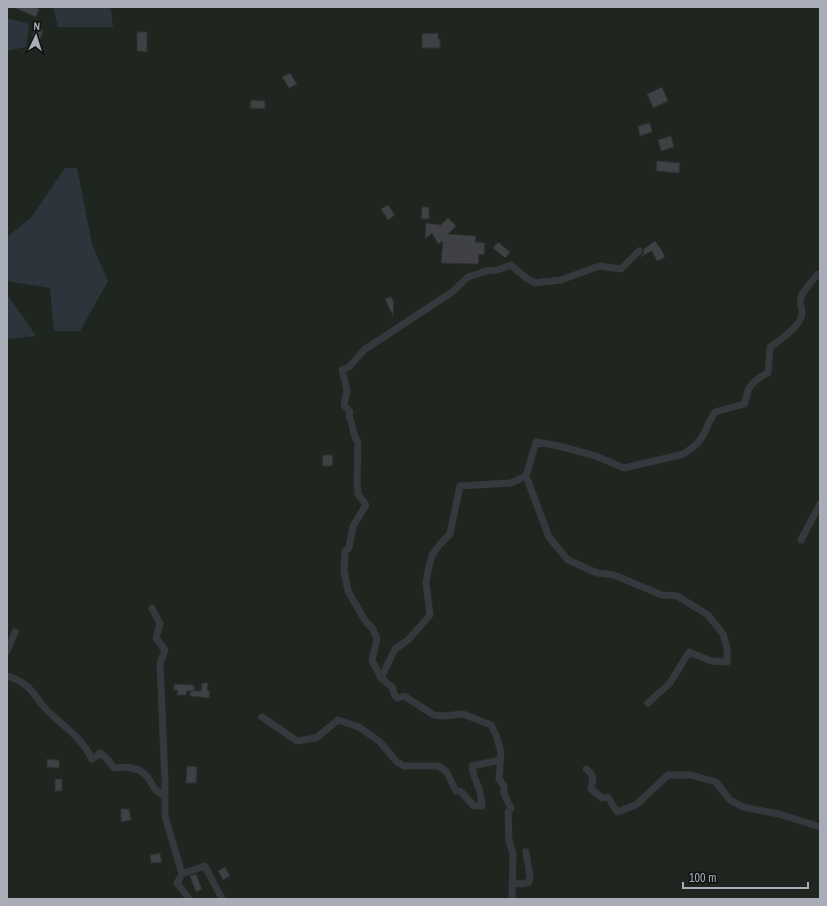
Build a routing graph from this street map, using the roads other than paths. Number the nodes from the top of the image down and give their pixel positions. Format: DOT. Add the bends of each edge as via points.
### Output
graph roads {
  1 [pos="639,251"];
  2 [pos="820,274"];
  3 [pos="526,476"];
  4 [pos="820,504"];
  5 [pos="801,540"];
  6 [pos="152,608"];
  7 [pos="15,632"];
  8 [pos="7,651"];
  9 [pos="7,676"];
  10 [pos="381,678"];
  11 [pos="648,703"];
  12 [pos="262,717"];
  13 [pos="500,760"];
  14 [pos="586,768"];
  15 [pos="165,797"];
  16 [pos="820,826"];
  17 [pos="526,852"];
  18 [pos="182,874"];
  19 [pos="513,883"];
  20 [pos="189,899"];
  21 [pos="222,899"];
  22 [pos="512,899"];
  1 -- 10 [label="street" via="621,269 598,266 561,280 535,282 511,265 468,277 452,292 364,350 342,370 347,390 344,405 350,412 352,428 358,442 358,494 366,505 353,526 344,571 348,591 377,639 372,660"];
  2 -- 3 [label="street" via="801,297 802,313 799,321 770,347 768,374 760,376 748,390 744,404 715,412 698,443 684,454 624,468 596,456 536,442"];
  3 -- 10 [label="street" via="511,483 460,486 450,534 432,555 428,571 426,583 430,615 408,640 395,649"];
  3 -- 11 [label="street" via="549,537 568,560 597,573 614,575 662,595 677,596 708,615 723,634 727,662 711,661 689,652 670,683"];
  4 -- 5 [label="street"];
  6 -- 15 [label="street" via="160,624 156,638 165,650 160,664"];
  7 -- 8 [label="street"];
  9 -- 15 [label="street" via="23,683 33,692 43,706 75,734 92,759 100,754 114,768 140,770"];
  10 -- 13 [label="street" via="392,687 395,696 404,696 434,715 463,714 491,725 501,752"];
  12 -- 13 [label="street" via="296,741 316,738 338,720 359,727 380,742 397,762 404,766 438,766 446,771 456,791 460,791 474,806 482,806 472,766"];
  13 -- 19 [label="street" via="499,779 511,808 508,812 509,841 513,854"];
  14 -- 16 [label="street" via="594,778 591,789 602,798 608,797 617,812 636,805 668,775 691,775 716,782 730,800 743,807"];
  15 -- 18 [label="street" via="165,816"];
  17 -- 19 [label="street" via="529,882"];
  18 -- 20 [label="street" via="178,882"];
  18 -- 21 [label="street" via="205,866"];
  19 -- 22 [label="street"];
}
